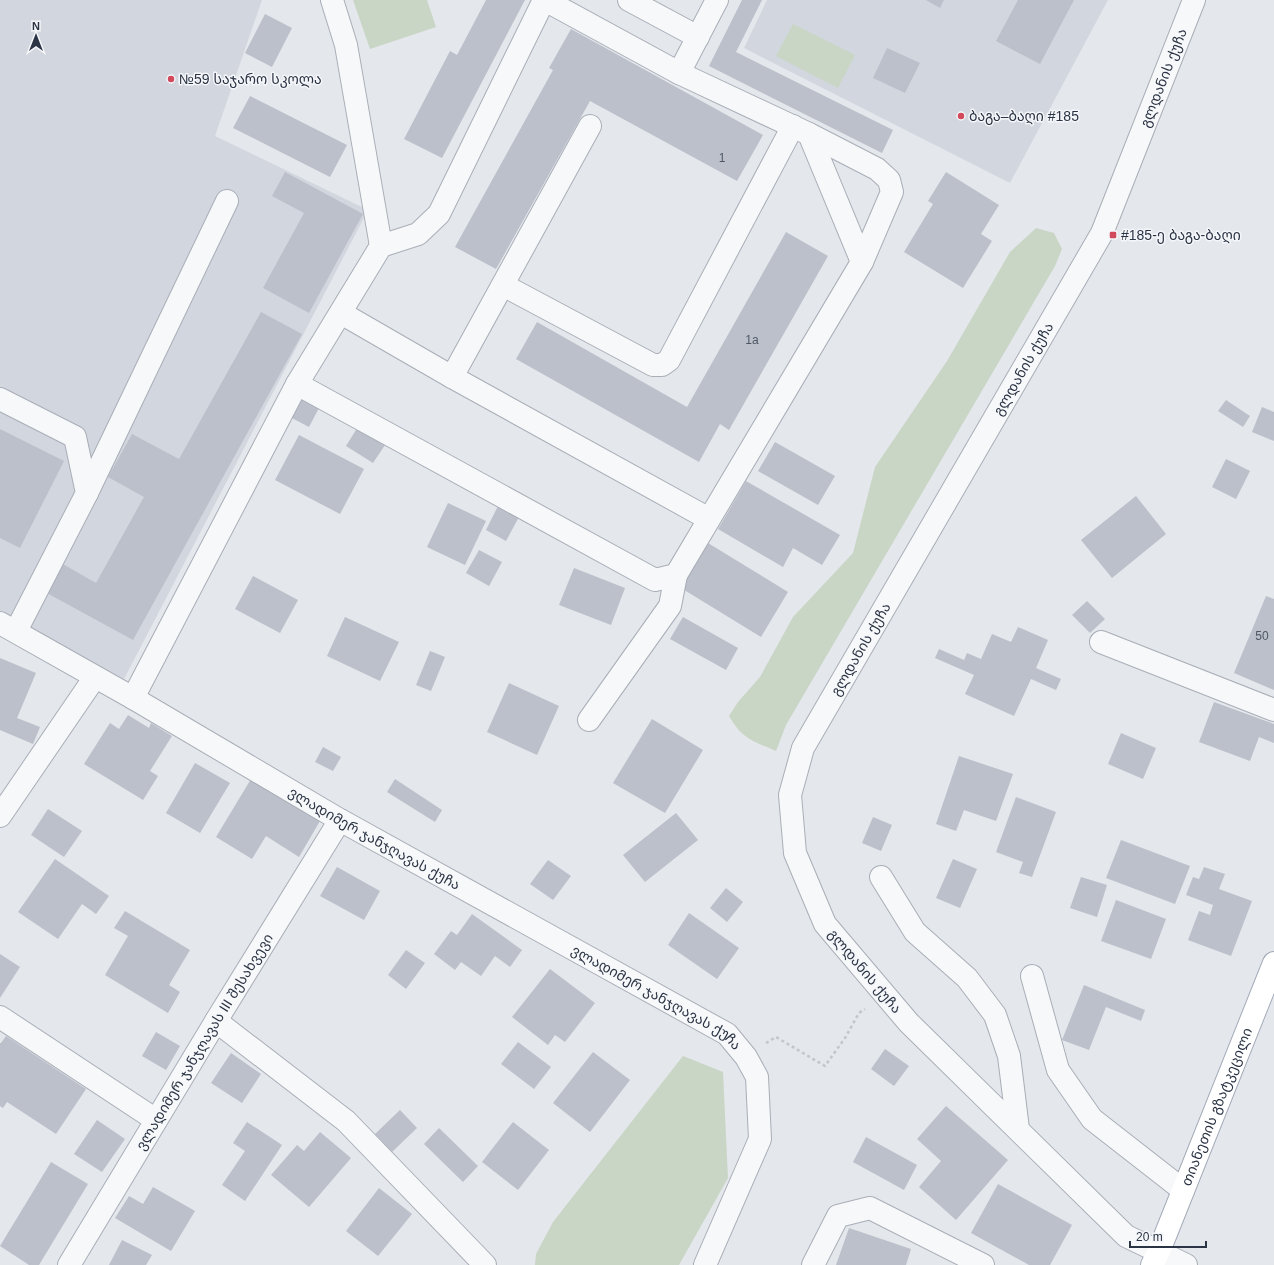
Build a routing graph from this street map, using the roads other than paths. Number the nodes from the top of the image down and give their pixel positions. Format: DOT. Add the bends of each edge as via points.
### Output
graph roads {
  1 [pos="332,0"];
  2 [pos="544,0"];
  3 [pos="629,0"];
  4 [pos="717,0"];
  5 [pos="1194,0"];
  6 [pos="698,37"];
  7 [pos="679,73"];
  8 [pos="590,126"];
  9 [pos="801,130"];
  10 [pos="227,202"];
  11 [pos="381,246"];
  12 [pos="862,262"];
  13 [pos="503,284"];
  14 [pos="341,313"];
  15 [pos="452,377"];
  16 [pos="297,384"];
  17 [pos="0,399"];
  18 [pos="87,493"];
  19 [pos="709,519"];
  20 [pos="676,575"];
  21 [pos="8,627"];
  22 [pos="1101,642"];
  23 [pos="95,677"];
  24 [pos="133,698"];
  25 [pos="1274,710"];
  26 [pos="589,720"];
  27 [pos="0,816"];
  28 [pos="340,820"];
  29 [pos="882,877"];
  30 [pos="1274,963"];
  31 [pos="1032,976"];
  32 [pos="0,1017"];
  33 [pos="216,1021"];
  34 [pos="156,1120"];
  35 [pos="1018,1129"];
  36 [pos="1183,1190"];
  37 [pos="1155,1258"];
  38 [pos="971,1262"];
  39 [pos="69,1265"];
  40 [pos="485,1265"];
  41 [pos="705,1265"];
  42 [pos="812,1265"];
  43 [pos="1186,1265"];
  1 -- 11 [label="street" via="346,46"];
  2 -- 7 [label="street"];
  2 -- 11 [label="street" via="439,214 418,234"];
  3 -- 6 [label="street"];
  4 -- 6 [label="street"];
  5 -- 35 [label="street, გლდანის ქუჩა" via="1102,233 803,748 790,795 795,853 825,924 909,1023"];
  6 -- 7 [label="street"];
  7 -- 9 [label="street"];
  8 -- 13 [label="street"];
  9 -- 12 [label="street"];
  9 -- 12 [label="street" via="877,169 889,180 892,192"];
  9 -- 13 [label="street" via="669,360 662,365 654,365"];
  10 -- 18 [label="street"];
  11 -- 14 [label="street"];
  12 -- 19 [label="street"];
  13 -- 15 [label="street"];
  14 -- 15 [label="street"];
  14 -- 16 [label="street"];
  15 -- 19 [label="street"];
  16 -- 20 [label="street" via="655,580"];
  16 -- 24 [label="street"];
  17 -- 18 [label="street" via="75,437"];
  18 -- 21 [label="street"];
  19 -- 20 [label="street"];
  20 -- 26 [label="street" via="670,606"];
  21 -- 23 [label="street, ვლადიმერ ჯანჯღავას ქუჩა"];
  22 -- 25 [label="street"];
  23 -- 24 [label="street, ვლადიმერ ჯანჯღავას ქუჩა"];
  23 -- 27 [label="street"];
  24 -- 28 [label="street, ვლადიმერ ჯანჯღავას ქუჩა"];
  28 -- 33 [label="street, ვლადიმერ ჯანჯღავას III შესახვევი"];
  28 -- 41 [label="street, ვლადიმერ ჯანჯღავას ქუჩა" via="727,1034 746,1057 757,1078 760,1139"];
  29 -- 35 [label="street" via="915,932 967,978 995,1015 1009,1056"];
  30 -- 36 [label="main road, თიანეთის გზატკეცილი"];
  31 -- 36 [label="street" via="1058,1070 1092,1119"];
  32 -- 34 [label="street"];
  33 -- 34 [label="street, ვლადიმერ ჯანჯღავას III შესახვევი"];
  33 -- 40 [label="street" via="346,1121"];
  34 -- 39 [label="street, ვლადიმერ ჯანჯღავას III შესახვევი"];
  35 -- 37 [label="street, გლდანის ქუჩა" via="1126,1236"];
  36 -- 37 [label="main road, თიანეთის გზატკეცილი"];
  37 -- 43 [label="street"];
  38 -- 42 [label="street" via="870,1208 838,1216"];
}
